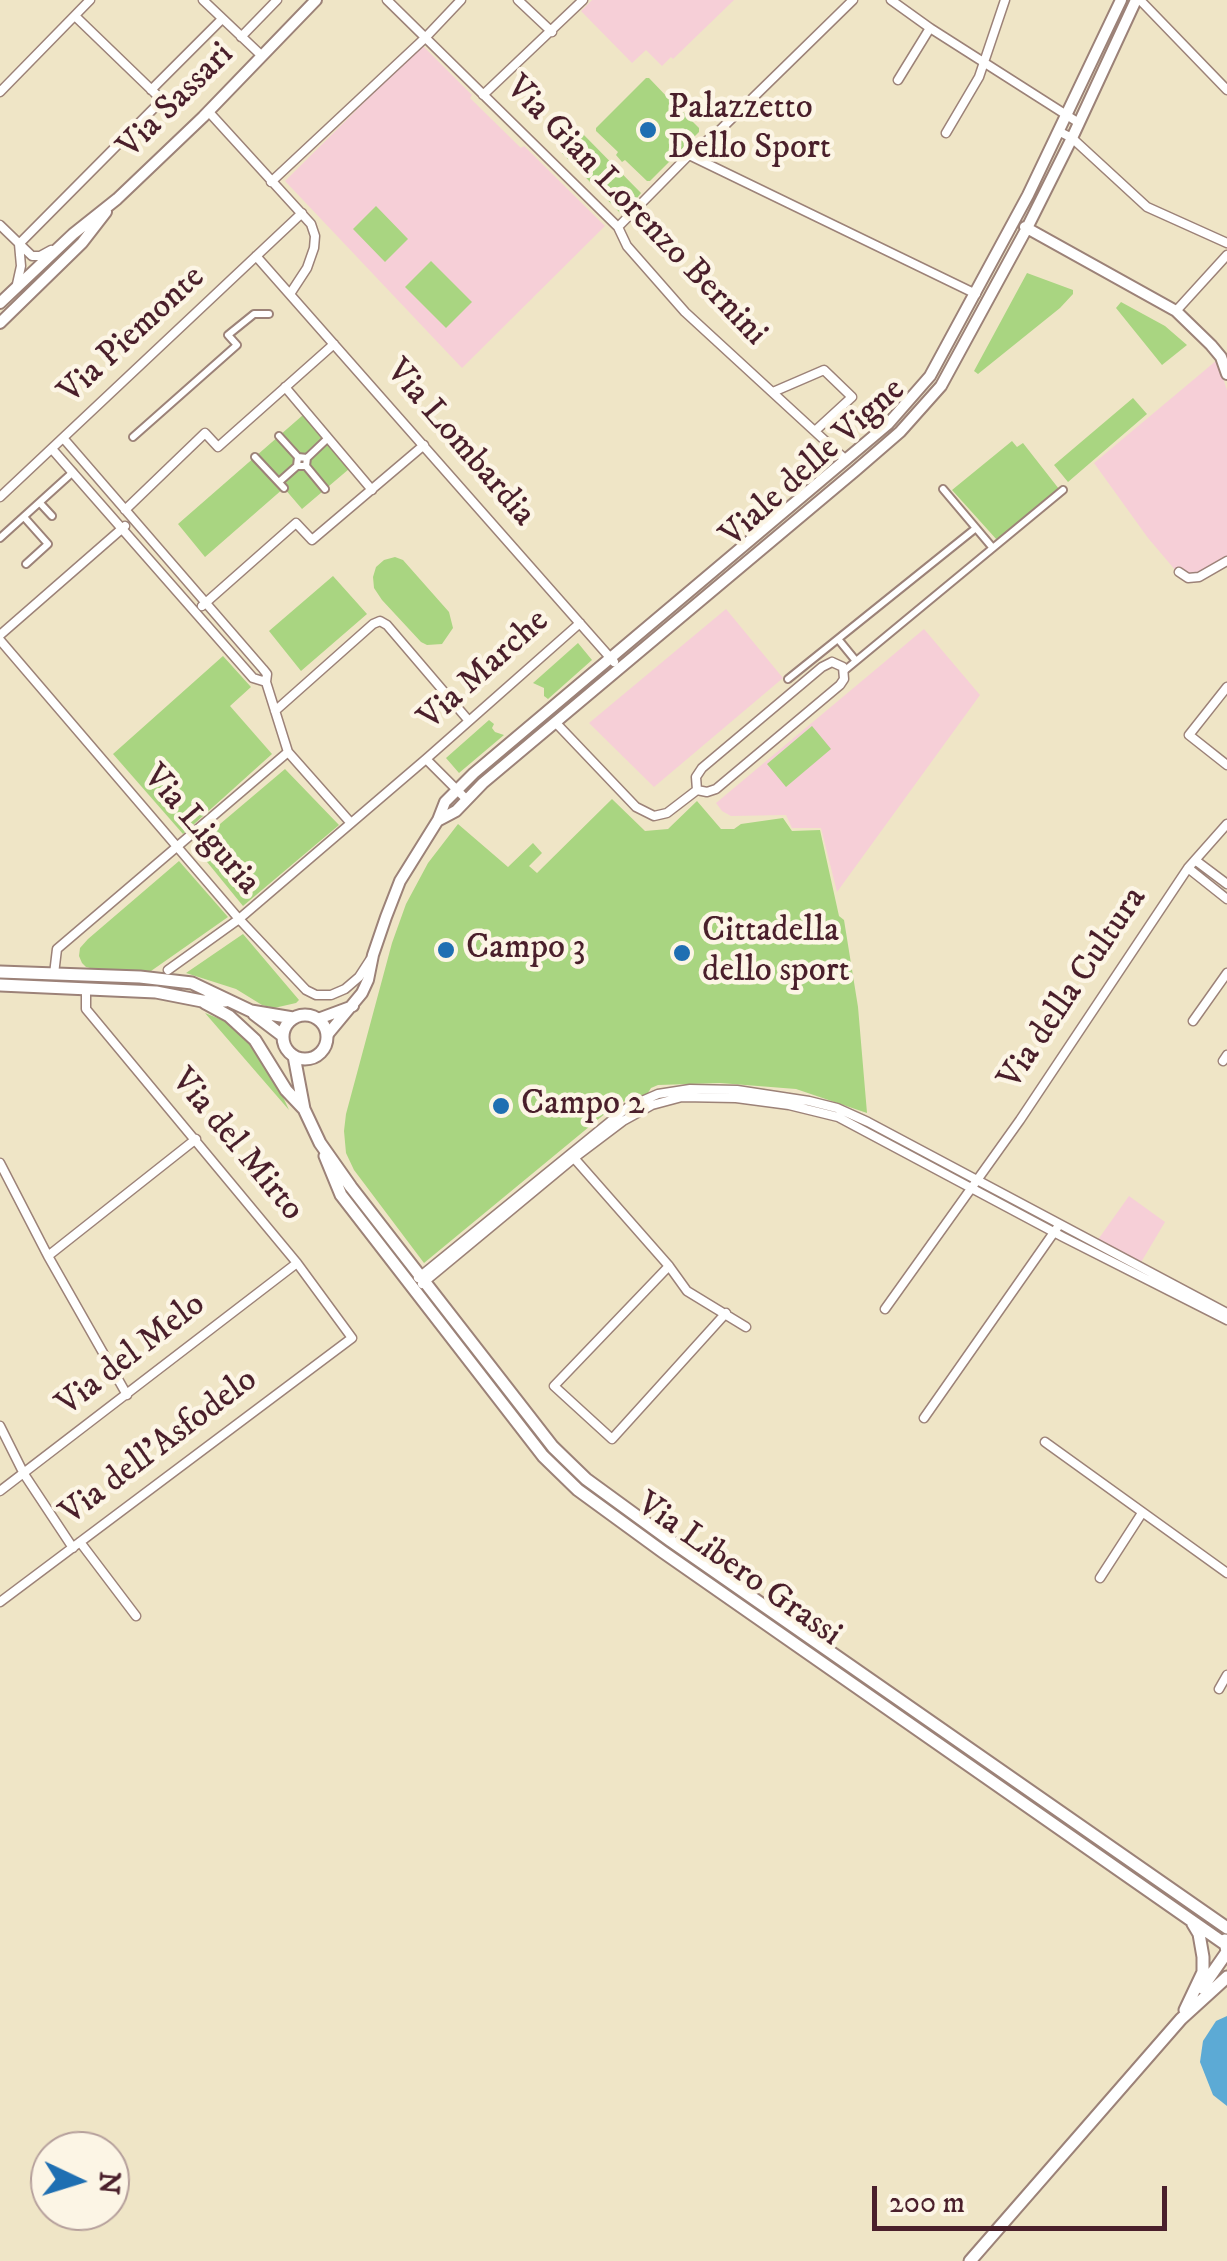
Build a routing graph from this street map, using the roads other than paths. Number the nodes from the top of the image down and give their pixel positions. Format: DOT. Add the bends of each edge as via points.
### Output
graph roads {
  1 [pos="90,0"];
  2 [pos="203,0"];
  3 [pos="277,0"];
  4 [pos="316,0"];
  5 [pos="387,0"];
  6 [pos="461,0"];
  7 [pos="518,0"];
  8 [pos="583,0"];
  9 [pos="852,0"];
  10 [pos="891,0"];
  11 [pos="1005,0"];
  12 [pos="1122,0"];
  13 [pos="1138,0"];
  14 [pos="75,16"];
  15 [pos="222,18"];
  16 [pos="930,28"];
  17 [pos="552,32"];
  18 [pos="241,37"];
  19 [pos="425,38"];
  20 [pos="262,56"];
  21 [pos="984,60"];
  22 [pos="898,80"];
  23 [pos="151,90"];
  24 [pos="1227,90"];
  25 [pos="0,92"];
  26 [pos="484,95"];
  27 [pos="208,111"];
  28 [pos="1068,117"];
  29 [pos="1079,123"];
  30 [pos="1060,132"];
  31 [pos="946,133"];
  32 [pos="1072,138"];
  33 [pos="689,156"];
  34 [pos="271,182"];
  35 [pos="117,199"];
  36 [pos="302,213"];
  37 [pos="1015,222"];
  38 [pos="0,225"];
  39 [pos="618,227"];
  40 [pos="1027,228"];
  41 [pos="64,242"];
  42 [pos="1227,243"];
  43 [pos="19,244"];
  44 [pos="256,256"];
  45 [pos="1227,256"];
  46 [pos="17,288"];
  47 [pos="290,294"];
  48 [pos="976,294"];
  49 [pos="0,303"];
  50 [pos="1176,311"];
  51 [pos="269,314"];
  52 [pos="0,323"];
  53 [pos="334,344"];
  54 [pos="1227,374"];
  55 [pos="285,387"];
  56 [pos="772,392"];
  57 [pos="815,431"];
  58 [pos="280,436"];
  59 [pos="133,437"];
  60 [pos="328,438"];
  61 [pos="64,439"];
  62 [pos="424,445"];
  63 [pos="52,449"];
  64 [pos="256,457"];
  65 [pos="846,460"];
  66 [pos="302,462"];
  67 [pos="73,472"];
  68 [pos="325,489"];
  69 [pos="944,489"];
  70 [pos="372,490"];
  71 [pos="1062,490"];
  72 [pos="0,497"];
  73 [pos="40,503"];
  74 [pos="125,510"];
  75 [pos="52,516"];
  76 [pos="24,517"];
  77 [pos="132,519"];
  78 [pos="122,528"];
  79 [pos="976,528"];
  80 [pos="0,538"];
  81 [pos="992,547"];
  82 [pos="1227,561"];
  83 [pos="26,564"];
  84 [pos="1180,572"];
  85 [pos="206,603"];
  86 [pos="195,612"];
  87 [pos="580,623"];
  88 [pos="0,638"];
  89 [pos="838,638"];
  90 [pos="610,658"];
  91 [pos="856,661"];
  92 [pos="619,668"];
  93 [pos="844,671"];
  94 [pos="788,679"];
  95 [pos="266,682"];
  96 [pos="1227,687"];
  97 [pos="275,711"];
  98 [pos="469,721"];
  99 [pos="556,723"];
  100 [pos="288,752"];
  101 [pos="426,759"];
  102 [pos="1227,766"];
  103 [pos="456,790"];
  104 [pos="697,790"];
  105 [pos="466,800"];
  106 [pos="438,820"];
  107 [pos="350,822"];
  108 [pos="1227,824"];
  109 [pos="177,846"];
  110 [pos="1196,860"];
  111 [pos="1188,868"];
  112 [pos="1227,884"];
  113 [pos="1227,899"];
  114 [pos="239,919"];
  115 [pos="373,955"];
  116 [pos="168,970"];
  117 [pos="0,972"];
  118 [pos="1227,973"];
  119 [pos="54,974"];
  120 [pos="0,985"];
  121 [pos="86,989"];
  122 [pos="202,1001"];
  123 [pos="226,1001"];
  124 [pos="354,1005"];
  125 [pos="251,1011"];
  126 [pos="293,1018"];
  127 [pos="318,1018"];
  128 [pos="1194,1021"];
  129 [pos="328,1034"];
  130 [pos="283,1036"];
  131 [pos="294,1056"];
  132 [pos="309,1059"];
  133 [pos="298,1082"];
  134 [pos="784,1100"];
  135 [pos="304,1109"];
  136 [pos="608,1127"];
  137 [pos="196,1139"];
  138 [pos="574,1158"];
  139 [pos="0,1163"];
  140 [pos="976,1179"];
  141 [pos="537,1184"];
  142 [pos="970,1188"];
  143 [pos="1057,1228"];
  144 [pos="48,1256"];
  145 [pos="297,1263"];
  146 [pos="668,1266"];
  147 [pos="417,1283"];
  148 [pos="885,1308"];
  149 [pos="726,1313"];
  150 [pos="1227,1316"];
  151 [pos="746,1327"];
  152 [pos="352,1338"];
  153 [pos="126,1395"];
  154 [pos="924,1418"];
  155 [pos="0,1426"];
  156 [pos="1045,1442"];
  157 [pos="24,1474"];
  158 [pos="0,1491"];
  159 [pos="1142,1513"];
  160 [pos="77,1545"];
  161 [pos="1227,1573"];
  162 [pos="1100,1578"];
  163 [pos="0,1602"];
  164 [pos="136,1616"];
  165 [pos="1202,1910"];
  166 [pos="1227,1914"];
  167 [pos="1191,1920"];
  168 [pos="1226,1940"];
  169 [pos="1227,1977"];
  170 [pos="1182,2018"];
  171 [pos="970,2261"];
  1 -- 14 [label="street"];
  2 -- 15 [label="street"];
  3 -- 18 [label="street"];
  4 -- 20 [label="street, Via Sassari"];
  5 -- 19 [label="street, Via Gian Lorenzo Bernini"];
  6 -- 19 [label="street"];
  7 -- 17 [label="street"];
  8 -- 17 [label="street"];
  9 -- 33 [label="street"];
  10 -- 16 [label="street"];
  11 -- 21 [label="street"];
  12 -- 28 [label="street, Viale delle Vigne"];
  13 -- 24 [label="street"];
  13 -- 29 [label="street, Viale delle Vigne"];
  14 -- 23 [label="street"];
  14 -- 25 [label="street"];
  15 -- 18 [label="street"];
  15 -- 23 [label="street"];
  16 -- 21 [label="street"];
  16 -- 22 [label="street"];
  17 -- 26 [label="street"];
  18 -- 20 [label="street"];
  19 -- 26 [label="street, Via Gian Lorenzo Bernini"];
  19 -- 34 [label="street"];
  20 -- 27 [label="street, Via Sassari"];
  21 -- 28 [label="street"];
  21 -- 31 [label="street"];
  23 -- 43 [label="street" via="162,100"];
  26 -- 39 [label="street, Via Gian Lorenzo Bernini"];
  27 -- 34 [label="street"];
  27 -- 35 [label="street, Via Sassari"];
  28 -- 29 [label="street"];
  28 -- 30 [label="street, Viale delle Vigne"];
  29 -- 32 [label="street, Viale delle Vigne"];
  30 -- 32 [label="street"];
  30 -- 37 [label="street, Viale delle Vigne"];
  32 -- 40 [label="street, Viale delle Vigne"];
  32 -- 42 [label="street" via="1146,208"];
  33 -- 39 [label="street"];
  33 -- 48 [label="street"];
  34 -- 36 [label="street"];
  35 -- 41 [label="street, Via Sassari"];
  35 -- 52 [label="street, Via Sassari"];
  36 -- 44 [label="street, Via Piemonte"];
  36 -- 47 [label="street" via="314,248"];
  37 -- 40 [label="street"];
  37 -- 48 [label="street, Viale delle Vigne"];
  38 -- 43 [label="street"];
  39 -- 56 [label="street, Via Gian Lorenzo Bernini" via="685,312"];
  40 -- 50 [label="street"];
  40 -- 92 [label="street, Viale delle Vigne" via="941,386 900,432"];
  41 -- 43 [label="street" via="40,256"];
  41 -- 46 [label="street, Via Sassari"];
  43 -- 46 [label="street"];
  44 -- 47 [label="street, Via Lombardia"];
  44 -- 61 [label="street, Via Piemonte"];
  45 -- 50 [label="street"];
  46 -- 49 [label="street, Via Sassari"];
  47 -- 53 [label="street, Via Lombardia"];
  48 -- 65 [label="street, Viale delle Vigne" via="930,376"];
  50 -- 54 [label="street" via="1211,344"];
  51 -- 59 [label="street" via="254,314 228,335 237,345"];
  53 -- 55 [label="street"];
  53 -- 62 [label="street, Via Lombardia"];
  55 -- 60 [label="street"];
  55 -- 74 [label="street" via="218,448 206,433"];
  56 -- 57 [label="street, Via Gian Lorenzo Bernini"];
  56 -- 57 [label="street" via="824,370 852,397"];
  57 -- 65 [label="street, Via Gian Lorenzo Bernini"];
  58 -- 66 [label="street"];
  60 -- 66 [label="street"];
  60 -- 70 [label="street"];
  61 -- 63 [label="street, Via Piemonte"];
  61 -- 74 [label="street"];
  62 -- 70 [label="street"];
  62 -- 87 [label="street, Via Lombardia"];
  63 -- 67 [label="street"];
  63 -- 72 [label="street, Via Piemonte"];
  64 -- 66 [label="street" via="281,485"];
  65 -- 90 [label="street, Viale delle Vigne"];
  66 -- 68 [label="street"];
  67 -- 73 [label="street"];
  67 -- 78 [label="street"];
  69 -- 79 [label="street"];
  70 -- 85 [label="street" via="312,540 296,523"];
  71 -- 81 [label="street"];
  73 -- 75 [label="street"];
  73 -- 76 [label="street"];
  74 -- 77 [label="street"];
  76 -- 80 [label="street"];
  76 -- 83 [label="street" via="48,544"];
  77 -- 78 [label="street"];
  77 -- 85 [label="street"];
  78 -- 86 [label="street"];
  78 -- 88 [label="street"];
  79 -- 81 [label="street"];
  79 -- 89 [label="street"];
  81 -- 91 [label="street"];
  82 -- 84 [label="street" via="1199,577"];
  85 -- 86 [label="street"];
  85 -- 95 [label="street" via="267,674"];
  86 -- 95 [label="street" via="254,678"];
  87 -- 90 [label="street, Via Lombardia"];
  87 -- 98 [label="street, Via Marche"];
  88 -- 109 [label="street, Via Liguria"];
  89 -- 91 [label="street"];
  89 -- 94 [label="street"];
  90 -- 92 [label="street, Via Lombardia"];
  90 -- 103 [label="street, Viale delle Vigne"];
  91 -- 93 [label="street"];
  92 -- 99 [label="street, Viale delle Vigne"];
  93 -- 104 [label="street" via="840,685 716,789"];
  93 -- 104 [label="street" via="832,662 822,667 702,768"];
  95 -- 97 [label="street"];
  96 -- 102 [label="street" via="1189,736"];
  97 -- 98 [label="street" via="380,621"];
  97 -- 100 [label="street"];
  98 -- 101 [label="street, Via Marche"];
  99 -- 104 [label="street" via="636,807 654,816"];
  99 -- 105 [label="street, Viale delle Vigne"];
  100 -- 107 [label="street"];
  100 -- 109 [label="street"];
  101 -- 103 [label="street, Via Marche"];
  101 -- 107 [label="street, Via Marche"];
  103 -- 105 [label="street, Via Marche"];
  103 -- 106 [label="street, Viale delle Vigne"];
  105 -- 106 [label="street, Viale delle Vigne"];
  106 -- 115 [label="street, Viale delle Vigne" via="400,881"];
  107 -- 114 [label="street, Via Marche"];
  108 -- 110 [label="street, Via della Cultura"];
  109 -- 114 [label="street, Via Liguria"];
  109 -- 119 [label="street" via="57,950"];
  110 -- 111 [label="street, Via della Cultura"];
  110 -- 112 [label="street"];
  111 -- 113 [label="street"];
  111 -- 140 [label="street, Via della Cultura"];
  114 -- 115 [label="street, Via Liguria" via="316,995 346,989"];
  114 -- 116 [label="street, Via Marche"];
  115 -- 124 [label="street, Viale delle Vigne"];
  117 -- 119 [label="main road"];
  118 -- 128 [label="street"];
  119 -- 123 [label="main road" via="192,984"];
  120 -- 121 [label="main road"];
  121 -- 122 [label="main road"];
  121 -- 137 [label="street, Via del Mirto" via="86,1008"];
  122 -- 123 [label="main road"];
  122 -- 135 [label="main road" via="255,1040"];
  123 -- 125 [label="main road"];
  124 -- 127 [label="street"];
  124 -- 129 [label="street, Viale delle Vigne"];
  125 -- 126 [label="main road"];
  125 -- 130 [label="main road"];
  126 -- 127 [label="main road"];
  126 -- 130 [label="main road"];
  127 -- 129 [label="main road"];
  129 -- 132 [label="main road" via="322,1052"];
  130 -- 131 [label="main road"];
  131 -- 132 [label="main road"];
  131 -- 133 [label="main road"];
  132 -- 133 [label="main road"];
  133 -- 135 [label="main road"];
  134 -- 136 [label="street" via="682,1097"];
  134 -- 140 [label="street" via="836,1108"];
  134 -- 142 [label="street" via="838,1116"];
  135 -- 147 [label="main road, Via Libero Grassi" via="341,1195"];
  136 -- 138 [label="street"];
  136 -- 141 [label="street"];
  137 -- 144 [label="street"];
  137 -- 145 [label="street, Via del Mirto"];
  138 -- 141 [label="street"];
  138 -- 146 [label="street"];
  139 -- 144 [label="street"];
  140 -- 142 [label="street, Via della Cultura"];
  140 -- 143 [label="street"];
  141 -- 147 [label="street"];
  142 -- 143 [label="street"];
  142 -- 148 [label="street, Via della Cultura"];
  143 -- 150 [label="street"];
  143 -- 154 [label="street"];
  144 -- 153 [label="street"];
  145 -- 152 [label="street, Via del Mirto"];
  145 -- 153 [label="street, Via del Melo"];
  146 -- 149 [label="street" via="687,1291"];
  146 -- 149 [label="street" via="554,1386 612,1439"];
  147 -- 165 [label="main road, Via Libero Grassi" via="586,1480"];
  147 -- 167 [label="main road, Via Libero Grassi" via="543,1456 578,1490"];
  149 -- 151 [label="street"];
  152 -- 160 [label="street, Via dell'Asfodelo"];
  153 -- 157 [label="street, Via del Melo"];
  155 -- 157 [label="street"];
  156 -- 159 [label="street"];
  157 -- 158 [label="street, Via del Melo"];
  157 -- 160 [label="street"];
  159 -- 161 [label="street"];
  159 -- 162 [label="street"];
  160 -- 163 [label="street, Via dell'Asfodelo"];
  160 -- 164 [label="street"];
  165 -- 166 [label="main road"];
  165 -- 168 [label="main road, Via Libero Grassi"];
  167 -- 168 [label="main road, Via Libero Grassi"];
  167 -- 170 [label="main road" via="1203,1972"];
  168 -- 170 [label="main road"];
  169 -- 170 [label="main road"];
  170 -- 171 [label="main road"];
}
